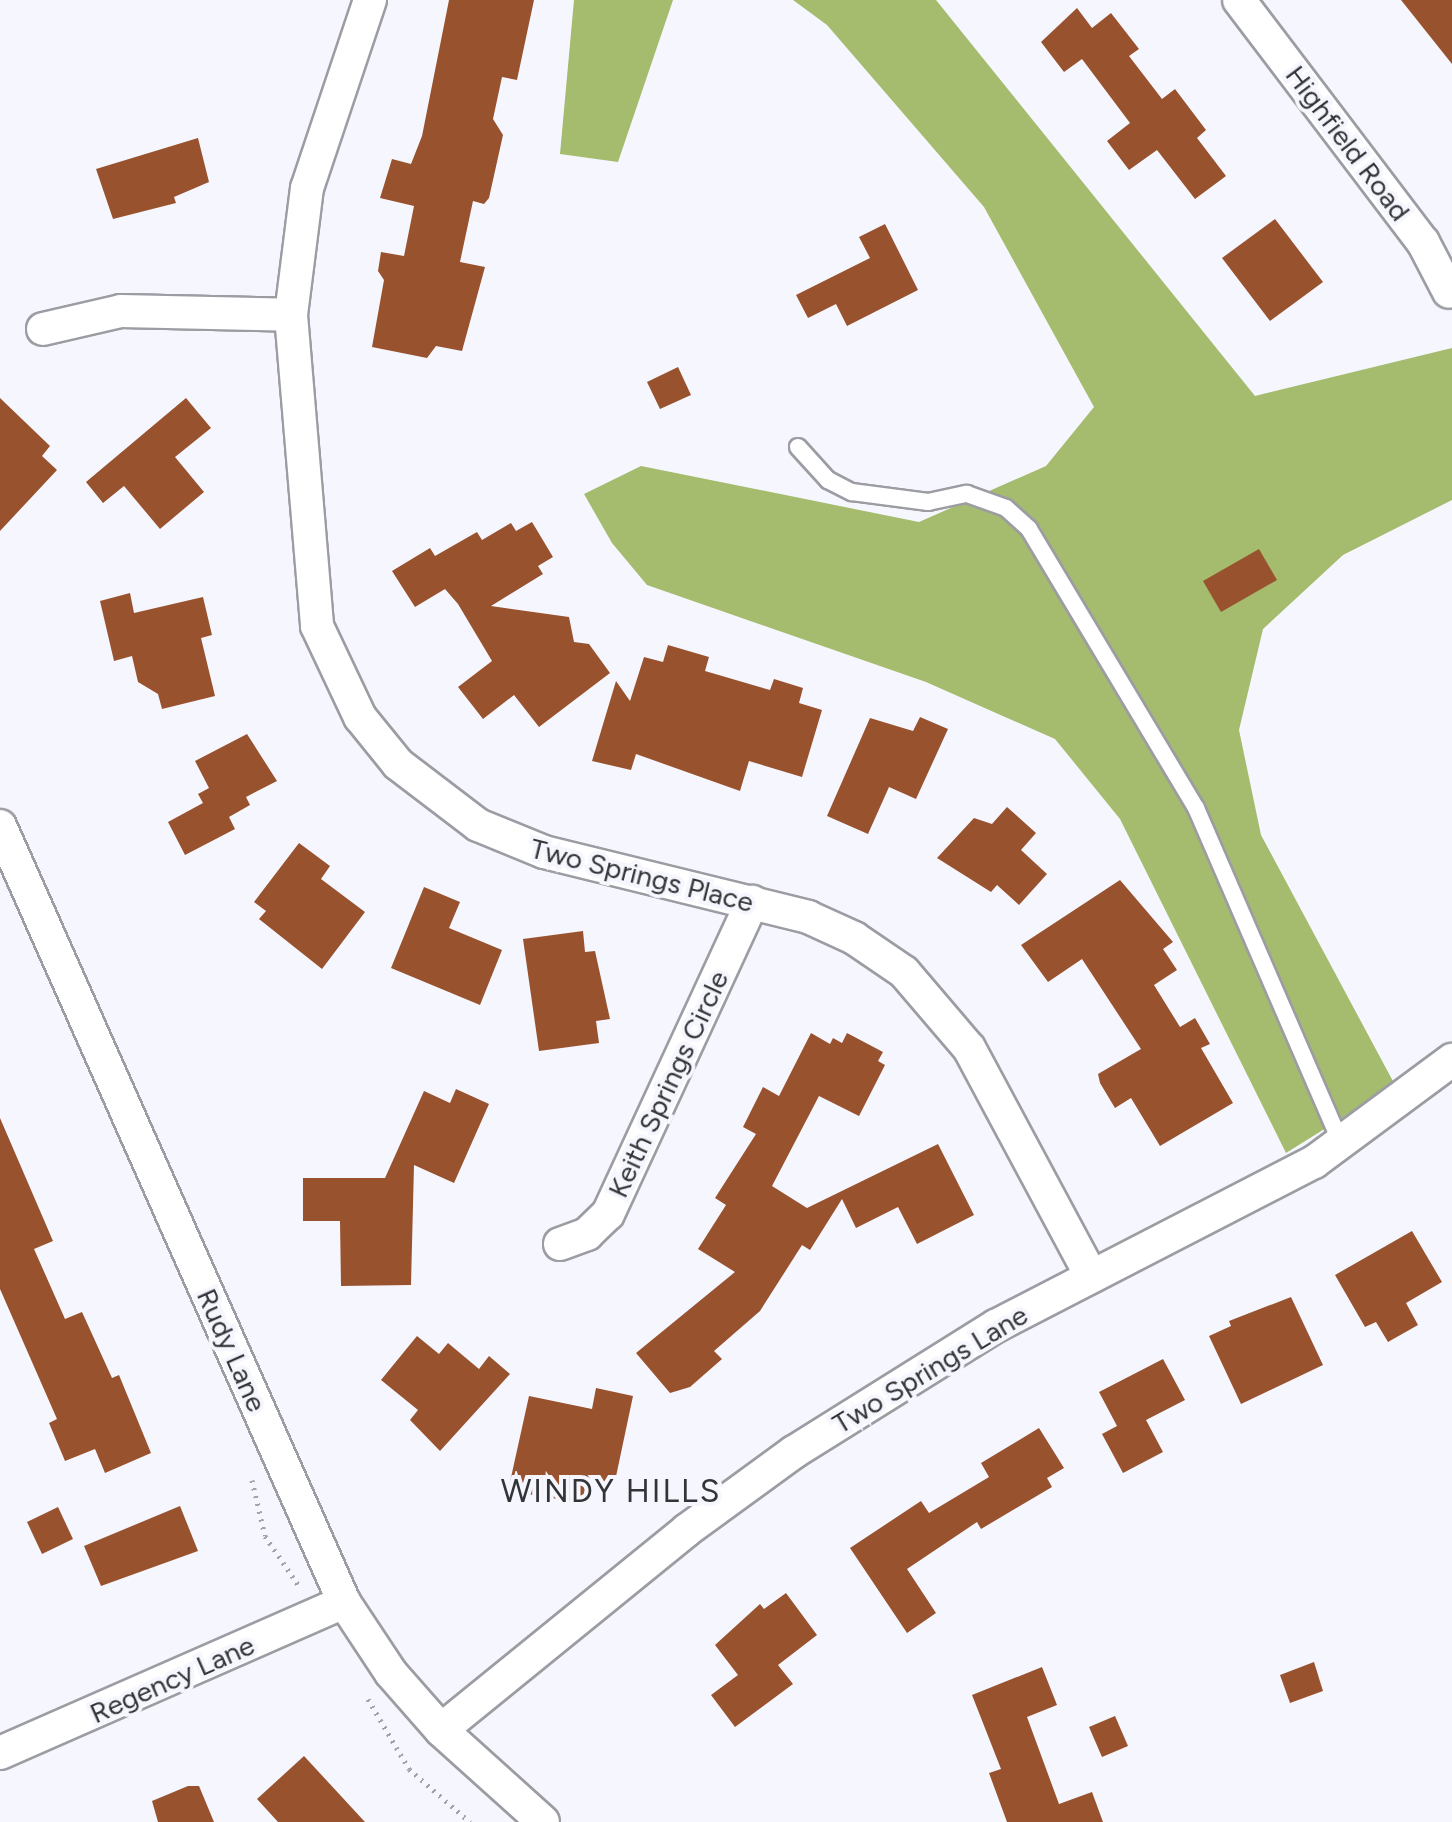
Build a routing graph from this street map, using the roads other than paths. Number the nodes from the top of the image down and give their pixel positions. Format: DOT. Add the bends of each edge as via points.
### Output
graph roads {
  1 [pos="370,0"];
  2 [pos="1239,0"];
  3 [pos="1449,292"];
  4 [pos="291,315"];
  5 [pos="43,329"];
  6 [pos="798,447"];
  7 [pos="0,826"];
  8 [pos="752,902"];
  9 [pos="1452,1060"];
  10 [pos="1341,1143"];
  11 [pos="560,1244"];
  12 [pos="1091,1276"];
  13 [pos="344,1602"];
  14 [pos="441,1730"];
  15 [pos="0,1753"];
  16 [pos="543,1822"];
  1 -- 4 [label="street, Two Springs Place" via="307,188"];
  2 -- 3 [label="street, Highfield Road" via="1423,242"];
  4 -- 5 [label="street" via="121,311"];
  4 -- 8 [label="street, Two Springs Place" via="317,626 360,717 398,764 478,825 544,852"];
  6 -- 10 [label="lane" via="828,480 852,492 928,502 967,494 1006,508 1029,529 1196,808"];
  7 -- 13 [label="street, Rudy Lane"];
  8 -- 11 [label="street, Keith Springs Circle" via="608,1214 587,1234"];
  8 -- 12 [label="street, Two Springs Place" via="854,938 939,1007 969,1048"];
  9 -- 10 [label="street, Two Springs Lane"];
  10 -- 12 [label="street, Two Springs Lane" via="1249,1199"];
  12 -- 14 [label="street, Two Springs Lane" via="996,1326 794,1452 687,1530"];
  13 -- 14 [label="street, Rudy Lane" via="391,1673"];
  13 -- 15 [label="street, Regency Lane"];
  14 -- 16 [label="street, Rudy Lane"];
}
